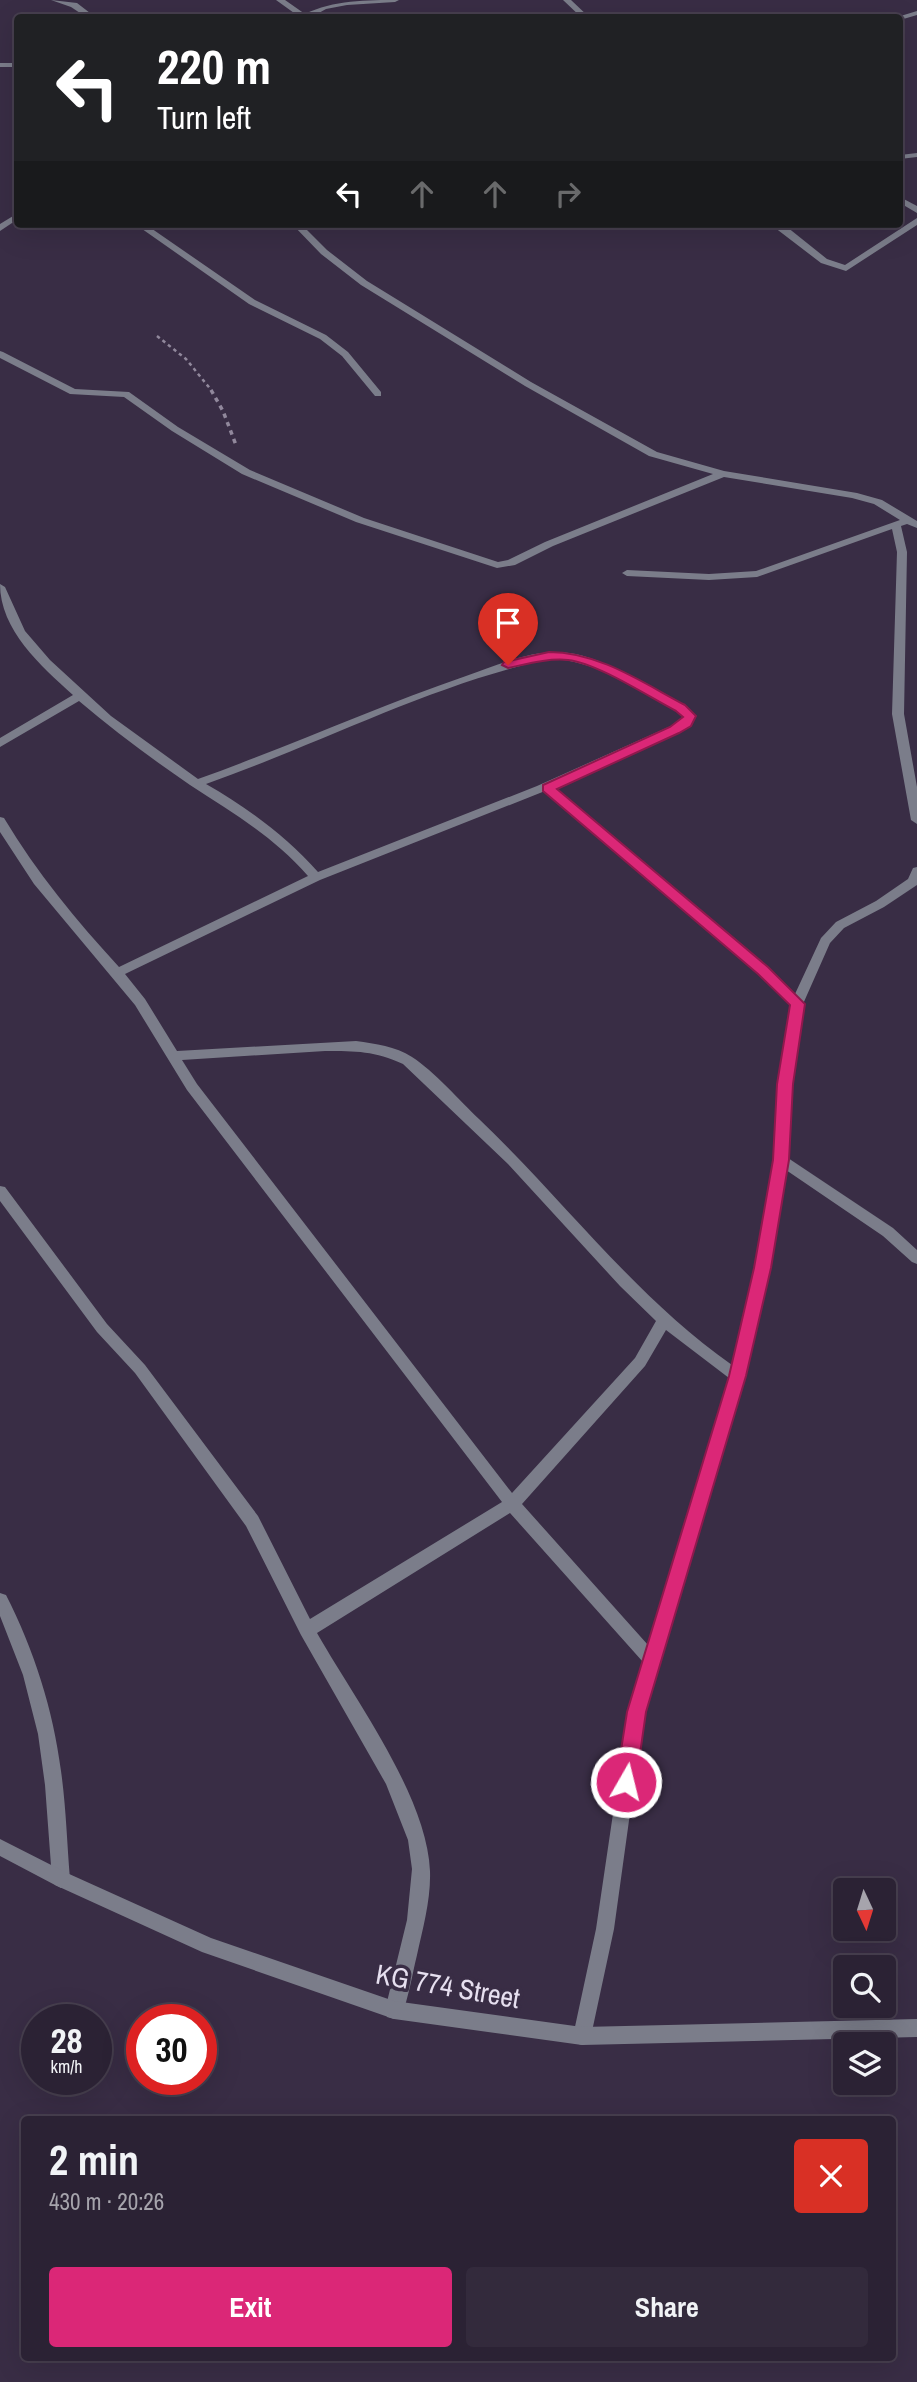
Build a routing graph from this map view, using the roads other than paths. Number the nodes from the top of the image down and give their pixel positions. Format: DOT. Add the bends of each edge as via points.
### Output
graph roads {
  1 [pos="55,0"];
  2 [pos="280,0"];
  3 [pos="395,0"];
  4 [pos="566,0"];
  5 [pos="86,13"];
  6 [pos="300,14"];
  7 [pos="307,14"];
  8 [pos="582,14"];
  9 [pos="917,221"];
  10 [pos="145,228"];
  11 [pos="300,228"];
  12 [pos="784,228"];
  13 [pos="0,354"];
  14 [pos="378,394"];
  15 [pos="723,474"];
  16 [pos="907,523"];
  17 [pos="628,573"];
  18 [pos="0,587"];
  19 [pos="81,695"];
  20 [pos="0,743"];
  21 [pos="196,784"];
  22 [pos="548,788"];
  23 [pos="917,820"];
  24 [pos="0,821"];
  25 [pos="917,871"];
  26 [pos="316,877"];
  27 [pos="117,973"];
  28 [pos="797,1004"];
  29 [pos="173,1056"];
  30 [pos="781,1160"];
  31 [pos="0,1191"];
  32 [pos="917,1258"];
  33 [pos="664,1321"];
  34 [pos="737,1376"];
  35 [pos="512,1504"];
  36 [pos="0,1600"];
  37 [pos="307,1630"];
  38 [pos="651,1660"];
  39 [pos="0,1847"];
  40 [pos="61,1878"];
  41 [pos="394,2010"];
  42 [pos="917,2028"];
  43 [pos="582,2036"];
  1 -- 5 [label="street"];
  2 -- 6 [label="street"];
  3 -- 7 [label="street" via="334,3"];
  4 -- 8 [label="street"];
  9 -- 12 [label="street" via="846,268 817,258"];
  10 -- 14 [label="street" via="252,302 323,337 345,354"];
  11 -- 15 [label="street" via="364,283 528,384 653,454"];
  13 -- 15 [label="street" via="73,392 126,394 246,472 360,520 497,565"];
  15 -- 16 [label="street" via="853,495 878,502"];
  16 -- 17 [label="street" via="757,574"];
  16 -- 23 [label="street" via="902,552 898,715"];
  18 -- 19 [label="street" via="28,643"];
  19 -- 20 [label="street"];
  19 -- 21 [label="street"];
  21 -- 22 [label="street" via="422,695 549,656 591,662 690,716 674,730"];
  21 -- 26 [label="street" via="236,807 302,860"];
  22 -- 26 [label="street"];
  22 -- 28 [label="street"];
  24 -- 27 [label="street" via="12,845"];
  25 -- 28 [label="street" via="915,881 840,925 825,941"];
  26 -- 27 [label="street"];
  27 -- 29 [label="street"];
  28 -- 30 [label="street" via="785,1084"];
  29 -- 33 [label="street" via="356,1046 408,1061 526,1174"];
  29 -- 35 [label="street" via="192,1087"];
  30 -- 32 [label="street"];
  30 -- 34 [label="street" via="763,1268"];
  31 -- 37 [label="street" via="102,1328 140,1368 252,1521"];
  33 -- 34 [label="street"];
  33 -- 35 [label="street" via="640,1362"];
  34 -- 38 [label="street"];
  35 -- 37 [label="street"];
  35 -- 38 [label="street"];
  36 -- 40 [label="street" via="15,1628 51,1754"];
  37 -- 41 [label="street" via="405,1807 418,1851 420,1895"];
  38 -- 43 [label="street" via="636,1712 606,1929"];
  39 -- 40 [label="street, KG 774 Street"];
  40 -- 41 [label="street, KG 774 Street" via="208,1947"];
  41 -- 43 [label="street, KG 774 Street"];
  42 -- 43 [label="street, KG 774 Street"];
}
